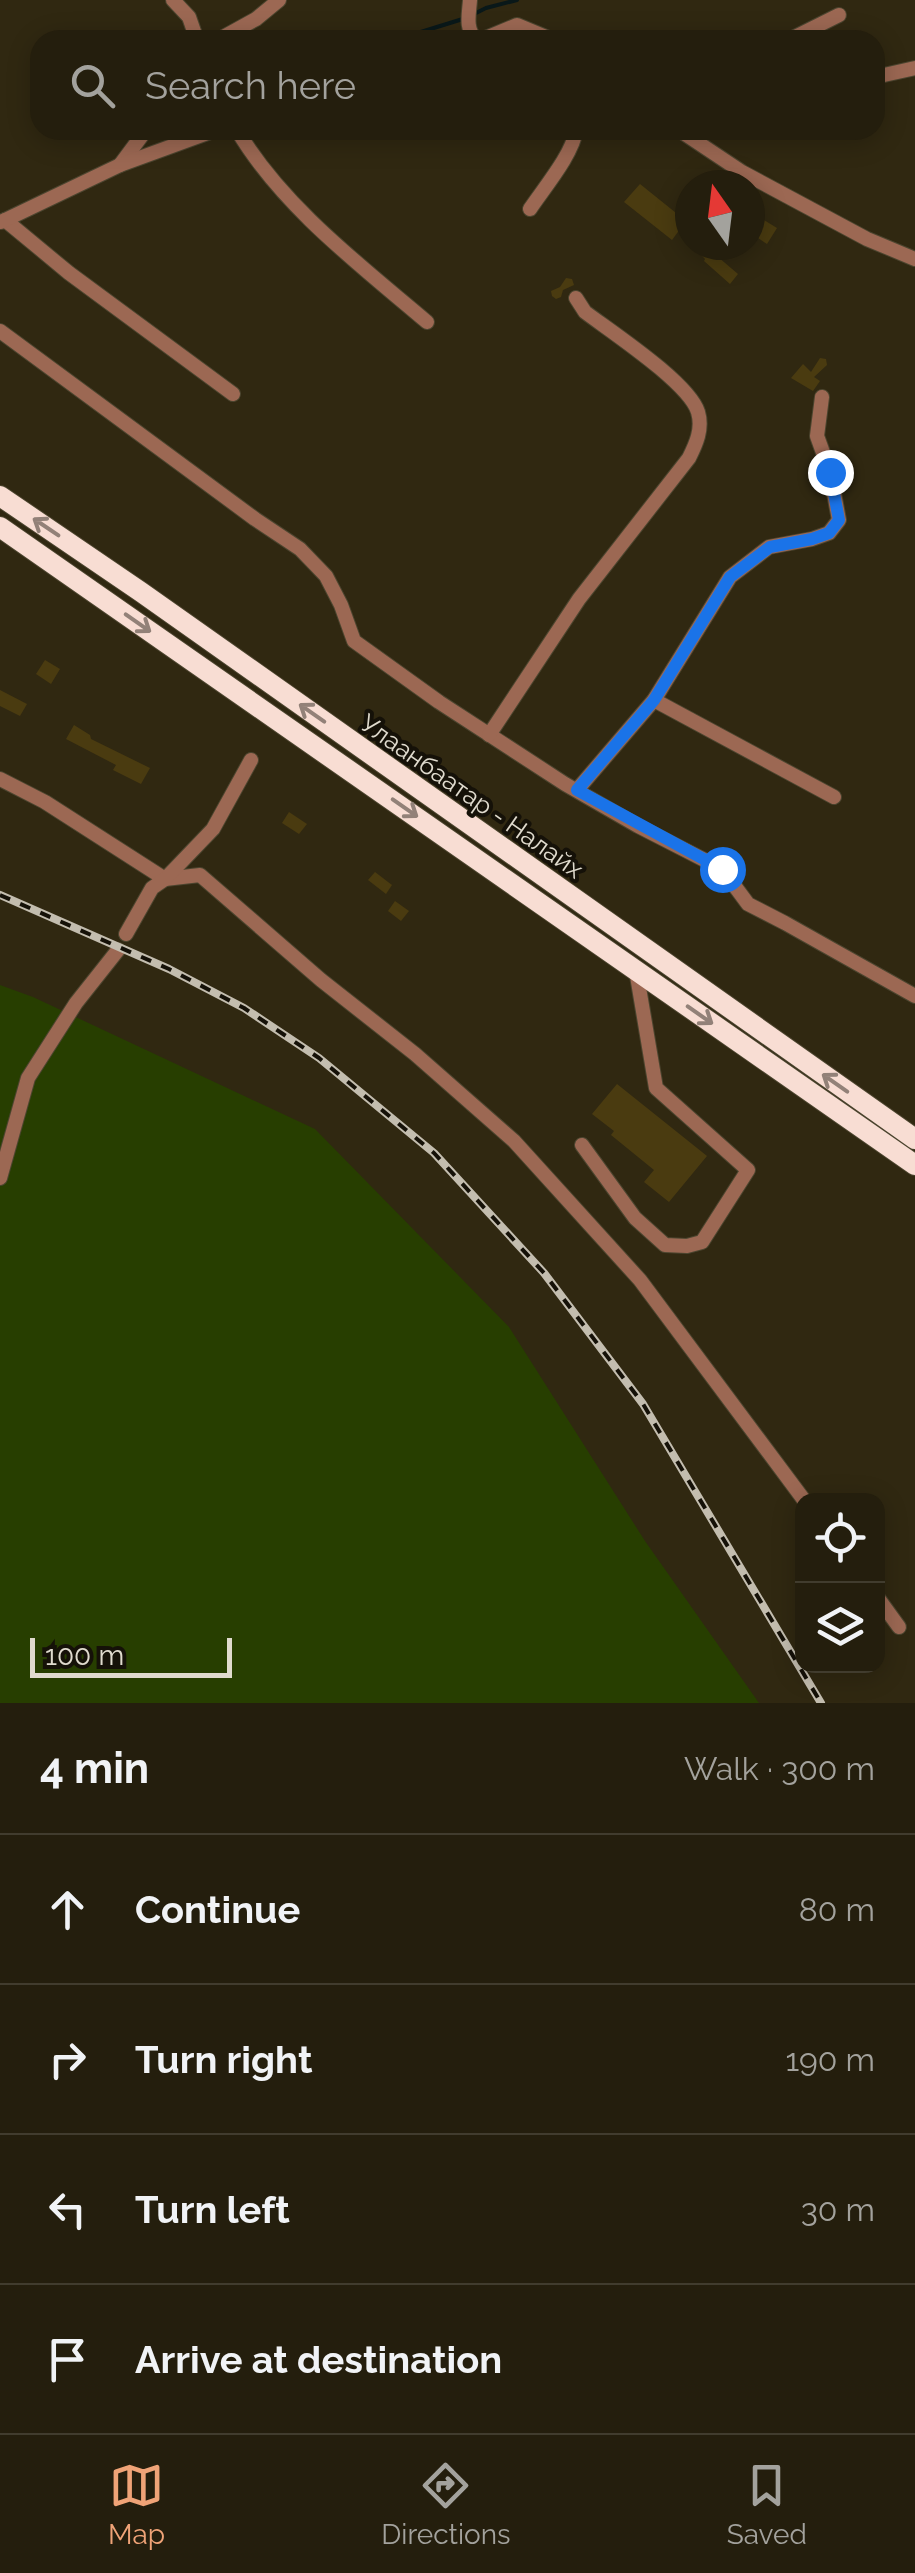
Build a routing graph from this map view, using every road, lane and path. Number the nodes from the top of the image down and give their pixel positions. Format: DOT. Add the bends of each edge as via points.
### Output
graph roads {
  1 [pos="173,0"];
  2 [pos="280,0"];
  3 [pos="470,0"];
  4 [pos="838,15"];
  5 [pos="193,30"];
  6 [pos="235,30"];
  7 [pos="469,30"];
  8 [pos="504,30"];
  9 [pos="529,30"];
  10 [pos="809,30"];
  11 [pos="915,68"];
  12 [pos="885,75"];
  13 [pos="139,140"];
  14 [pos="189,140"];
  15 [pos="244,140"];
  16 [pos="574,140"];
  17 [pos="695,140"];
  18 [pos="120,165"];
  19 [pos="530,209"];
  20 [pos="2,221"];
  21 [pos="915,259"];
  22 [pos="576,298"];
  23 [pos="427,322"];
  24 [pos="0,331"];
  25 [pos="233,394"];
  26 [pos="822,397"];
  27 [pos="0,496"];
  28 [pos="0,528"];
  29 [pos="654,700"];
  30 [pos="488,736"];
  31 [pos="251,760"];
  32 [pos="0,778"];
  33 [pos="577,790"];
  34 [pos="834,797"];
  35 [pos="166,879"];
  36 [pos="126,934"];
  37 [pos="118,950"];
  38 [pos="636,970"];
  39 [pos="915,996"];
  40 [pos="915,1139"];
  41 [pos="582,1146"];
  42 [pos="915,1165"];
  43 [pos="0,1178"];
  44 [pos="799,1493"];
  45 [pos="885,1608"];
  46 [pos="899,1627"];
  1 -- 5 [label="street"];
  2 -- 6 [label="street"];
  3 -- 7 [label="street"];
  4 -- 10 [label="street"];
  8 -- 9 [label="street"];
  11 -- 12 [label="street"];
  13 -- 18 [label="street"];
  14 -- 18 [label="street"];
  15 -- 23 [label="street" via="285,192"];
  16 -- 19 [label="street"];
  17 -- 21 [label="street" via="853,232"];
  18 -- 20 [label="street"];
  20 -- 25 [label="street"];
  22 -- 30 [label="street" via="686,390 700,428 689,458 579,599"];
  24 -- 30 [label="street" via="300,549 326,576 354,641"];
  26 -- 29 [label="street" via="817,436 839,520 829,533 770,547 730,577"];
  40 -- 27 [label="highway, Улаанбаатар - Налайх, one-way"];
  28 -- 38 [label="highway, Улаанбаатар - Налайх, one-way"];
  29 -- 33 [label="street"];
  29 -- 34 [label="street"];
  30 -- 33 [label="street"];
  31 -- 35 [label="street" via="214,829"];
  32 -- 35 [label="street"];
  33 -- 39 [label="street" via="722,869 748,904"];
  35 -- 36 [label="street" via="152,888"];
  35 -- 44 [label="street" via="200,875 514,1141 640,1280"];
  37 -- 43 [label="street" via="28,1078"];
  38 -- 41 [label="street" via="656,1088 748,1170 702,1242 665,1246 635,1218"];
  38 -- 42 [label="highway, Улаанбаатар - Налайх, one-way"];
  45 -- 46 [label="street"];
}
